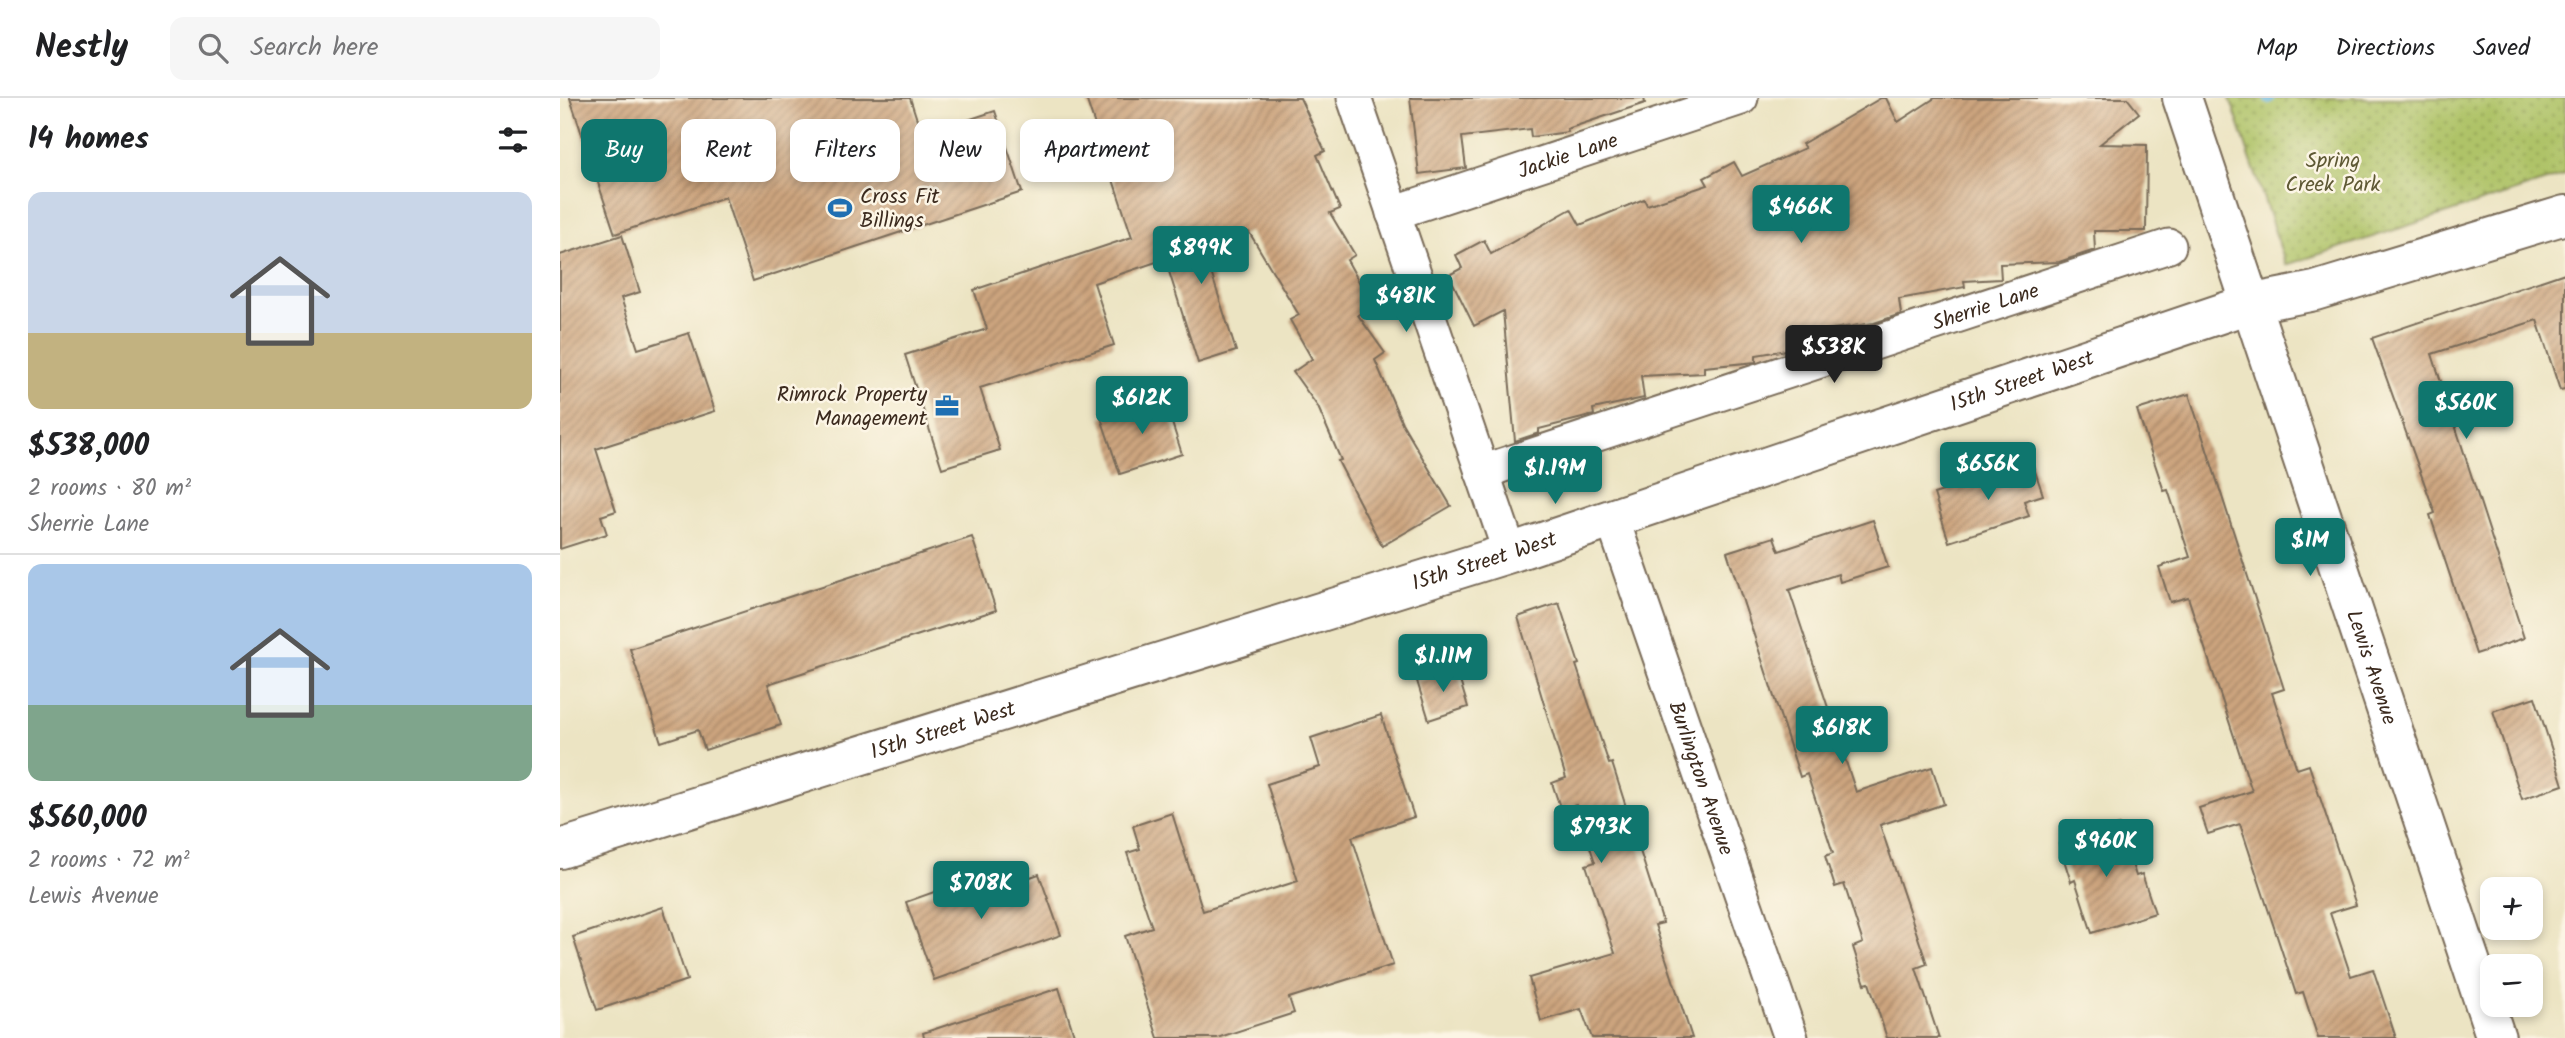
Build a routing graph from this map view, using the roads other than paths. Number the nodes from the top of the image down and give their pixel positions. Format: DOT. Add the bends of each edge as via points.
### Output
graph roads {
  1 [pos="1354,98"];
  2 [pos="1741,98"];
  3 [pos="2182,98"];
  4 [pos="1393,213"];
  5 [pos="2565,215"];
  6 [pos="2169,246"];
  7 [pos="2249,304"];
  8 [pos="1482,472"];
  9 [pos="1612,519"];
  10 [pos="1510,553"];
  11 [pos="560,849"];
  12 [pos="1791,1038"];
  13 [pos="2496,1038"];
  1 -- 4 [label="street"];
  2 -- 4 [label="street, Jackie Lane"];
  3 -- 7 [label="street, Lewis Avenue"];
  4 -- 8 [label="street"];
  5 -- 7 [label="street, 15th Street West" via="2315,291"];
  6 -- 8 [label="street, Sherrie Lane"];
  7 -- 9 [label="street, 15th Street West"];
  7 -- 13 [label="street, Lewis Avenue"];
  8 -- 10 [label="street"];
  9 -- 10 [label="street, 15th Street West"];
  9 -- 12 [label="street, Burlington Avenue"];
  10 -- 11 [label="street, 15th Street West"];
}
